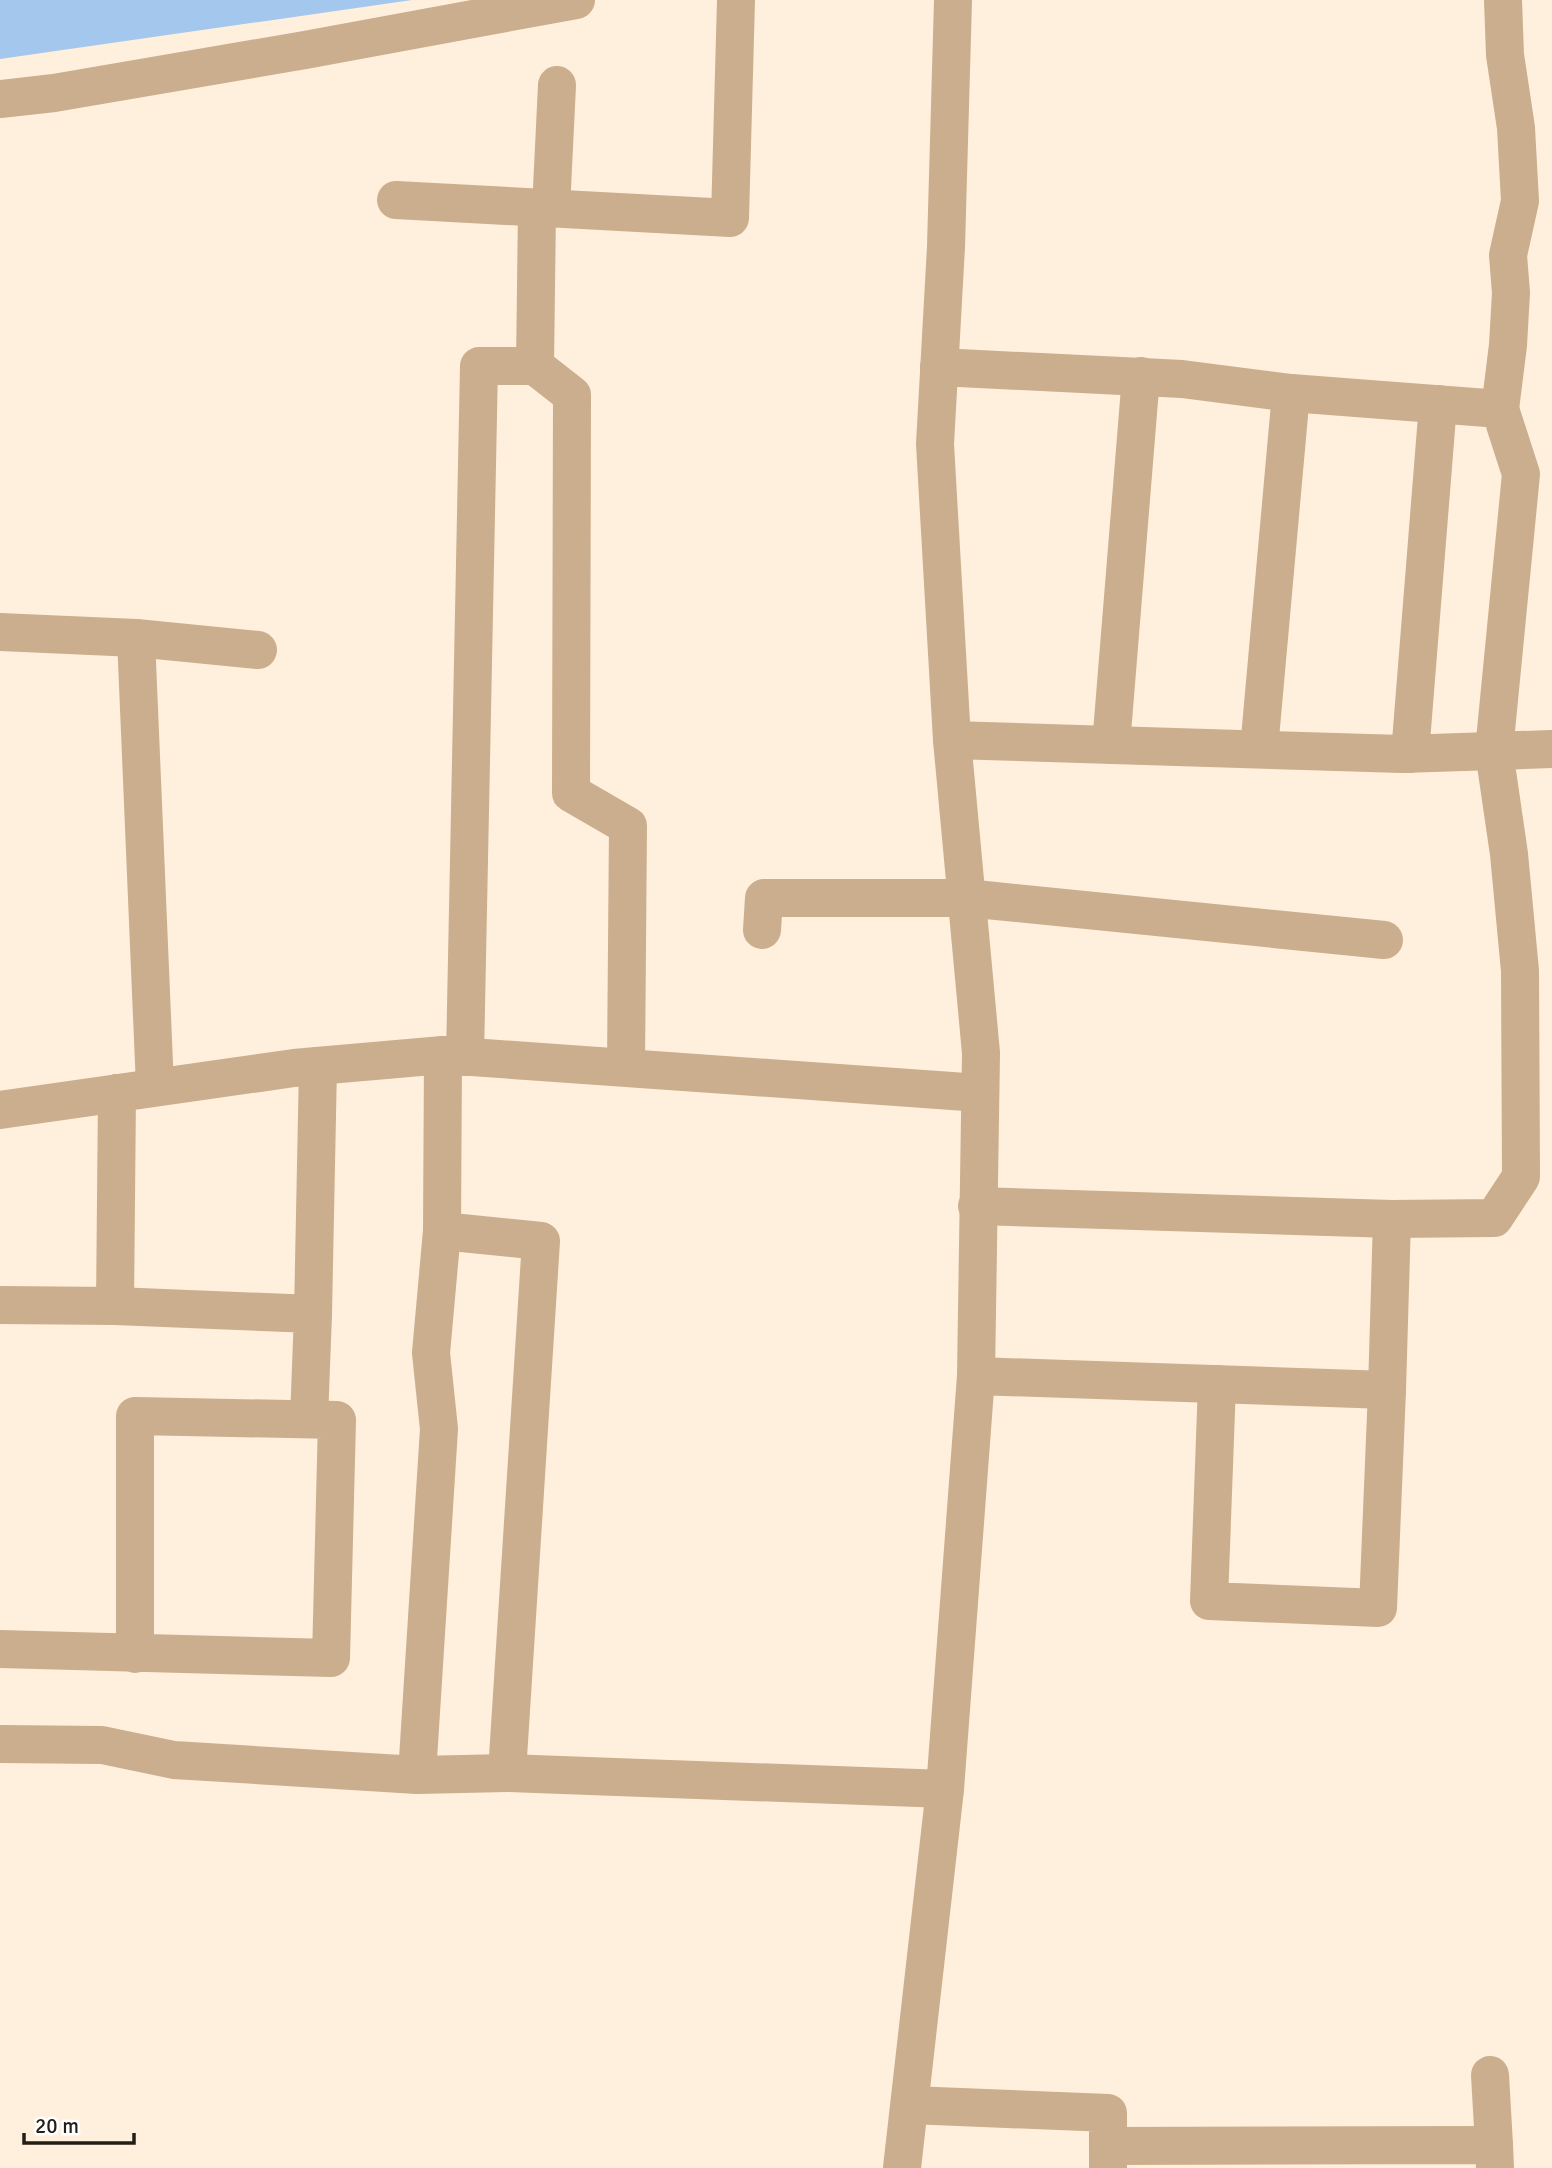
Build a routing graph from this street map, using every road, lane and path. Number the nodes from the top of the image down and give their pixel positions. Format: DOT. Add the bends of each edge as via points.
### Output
graph roads {
  1 [pos="576,0"];
  2 [pos="736,0"];
  3 [pos="953,0"];
  4 [pos="1503,0"];
  5 [pos="557,85"];
  6 [pos="0,99"];
  7 [pos="396,200"];
  8 [pos="544,208"];
  9 [pos="535,366"];
  10 [pos="939,367"];
  11 [pos="1141,376"];
  12 [pos="1291,393"];
  13 [pos="1438,404"];
  14 [pos="1500,409"];
  15 [pos="0,632"];
  16 [pos="136,638"];
  17 [pos="258,650"];
  18 [pos="952,740"];
  19 [pos="1111,745"];
  20 [pos="1552,749"];
  21 [pos="1259,750"];
  22 [pos="1494,751"];
  23 [pos="1410,754"];
  24 [pos="966,898"];
  25 [pos="762,930"];
  26 [pos="1384,940"];
  27 [pos="454,1056"];
  28 [pos="318,1066"];
  29 [pos="626,1067"];
  30 [pos="155,1087"];
  31 [pos="117,1093"];
  32 [pos="980,1093"];
  33 [pos="0,1110"];
  34 [pos="977,1206"];
  35 [pos="1392,1219"];
  36 [pos="442,1231"];
  37 [pos="0,1305"];
  38 [pos="115,1307"];
  39 [pos="313,1314"];
  40 [pos="976,1376"];
  41 [pos="1217,1384"];
  42 [pos="1387,1390"];
  43 [pos="309,1419"];
  44 [pos="0,1649"];
  45 [pos="135,1654"];
  46 [pos="0,1744"];
  47 [pos="507,1773"];
  48 [pos="417,1775"];
  49 [pos="945,1789"];
  50 [pos="1490,2075"];
  51 [pos="910,2105"];
  52 [pos="1495,2156"];
  53 [pos="1109,2157"];
  54 [pos="902,2168"];
  1 -- 6 [label="street"];
  2 -- 8 [label="street" via="730,218"];
  3 -- 10 [label="street"];
  4 -- 14 [label="street" via="1520,201 1508,256 1511,293"];
  5 -- 8 [label="street"];
  7 -- 8 [label="street"];
  8 -- 9 [label="street"];
  9 -- 27 [label="street" via="479,366"];
  9 -- 29 [label="street" via="572,395 571,793 628,826"];
  10 -- 11 [label="street"];
  10 -- 18 [label="street" via="935,444"];
  11 -- 12 [label="street"];
  11 -- 19 [label="street"];
  12 -- 13 [label="street"];
  12 -- 21 [label="street"];
  13 -- 14 [label="street"];
  13 -- 23 [label="street"];
  14 -- 22 [label="street" via="1521,474"];
  15 -- 16 [label="street"];
  16 -- 17 [label="street"];
  16 -- 30 [label="street"];
  18 -- 19 [label="street"];
  18 -- 24 [label="street"];
  19 -- 21 [label="street"];
  20 -- 22 [label="street"];
  21 -- 23 [label="street"];
  22 -- 23 [label="street"];
  22 -- 35 [label="street" via="1510,854 1520,971 1521,1177 1494,1219"];
  24 -- 25 [label="street" via="764,898"];
  24 -- 26 [label="street"];
  24 -- 32 [label="street" via="981,1053"];
  27 -- 28 [label="street"];
  27 -- 29 [label="street"];
  27 -- 36 [label="street"];
  28 -- 30 [label="street"];
  28 -- 39 [label="street"];
  29 -- 32 [label="street"];
  30 -- 31 [label="street"];
  31 -- 33 [label="street"];
  31 -- 38 [label="street"];
  32 -- 34 [label="street"];
  34 -- 35 [label="street"];
  34 -- 40 [label="street"];
  35 -- 42 [label="street"];
  36 -- 47 [label="street" via="541,1241"];
  36 -- 48 [label="street" via="431,1353 439,1429"];
  37 -- 38 [label="street"];
  38 -- 39 [label="street"];
  39 -- 43 [label="street"];
  40 -- 41 [label="street"];
  40 -- 49 [label="street"];
  41 -- 42 [label="street"];
  41 -- 42 [label="street" via="1209,1601 1378,1608"];
  43 -- 45 [label="street" via="135,1416"];
  43 -- 45 [label="street" via="337,1420 331,1657"];
  44 -- 45 [label="street"];
  46 -- 48 [label="street" via="102,1745 174,1760"];
  47 -- 48 [label="street"];
  47 -- 49 [label="street"];
  49 -- 51 [label="street"];
  50 -- 52 [label="street"];
  51 -- 53 [label="street" via="1108,2113"];
  51 -- 54 [label="street"];
  52 -- 53 [label="street"];
}
